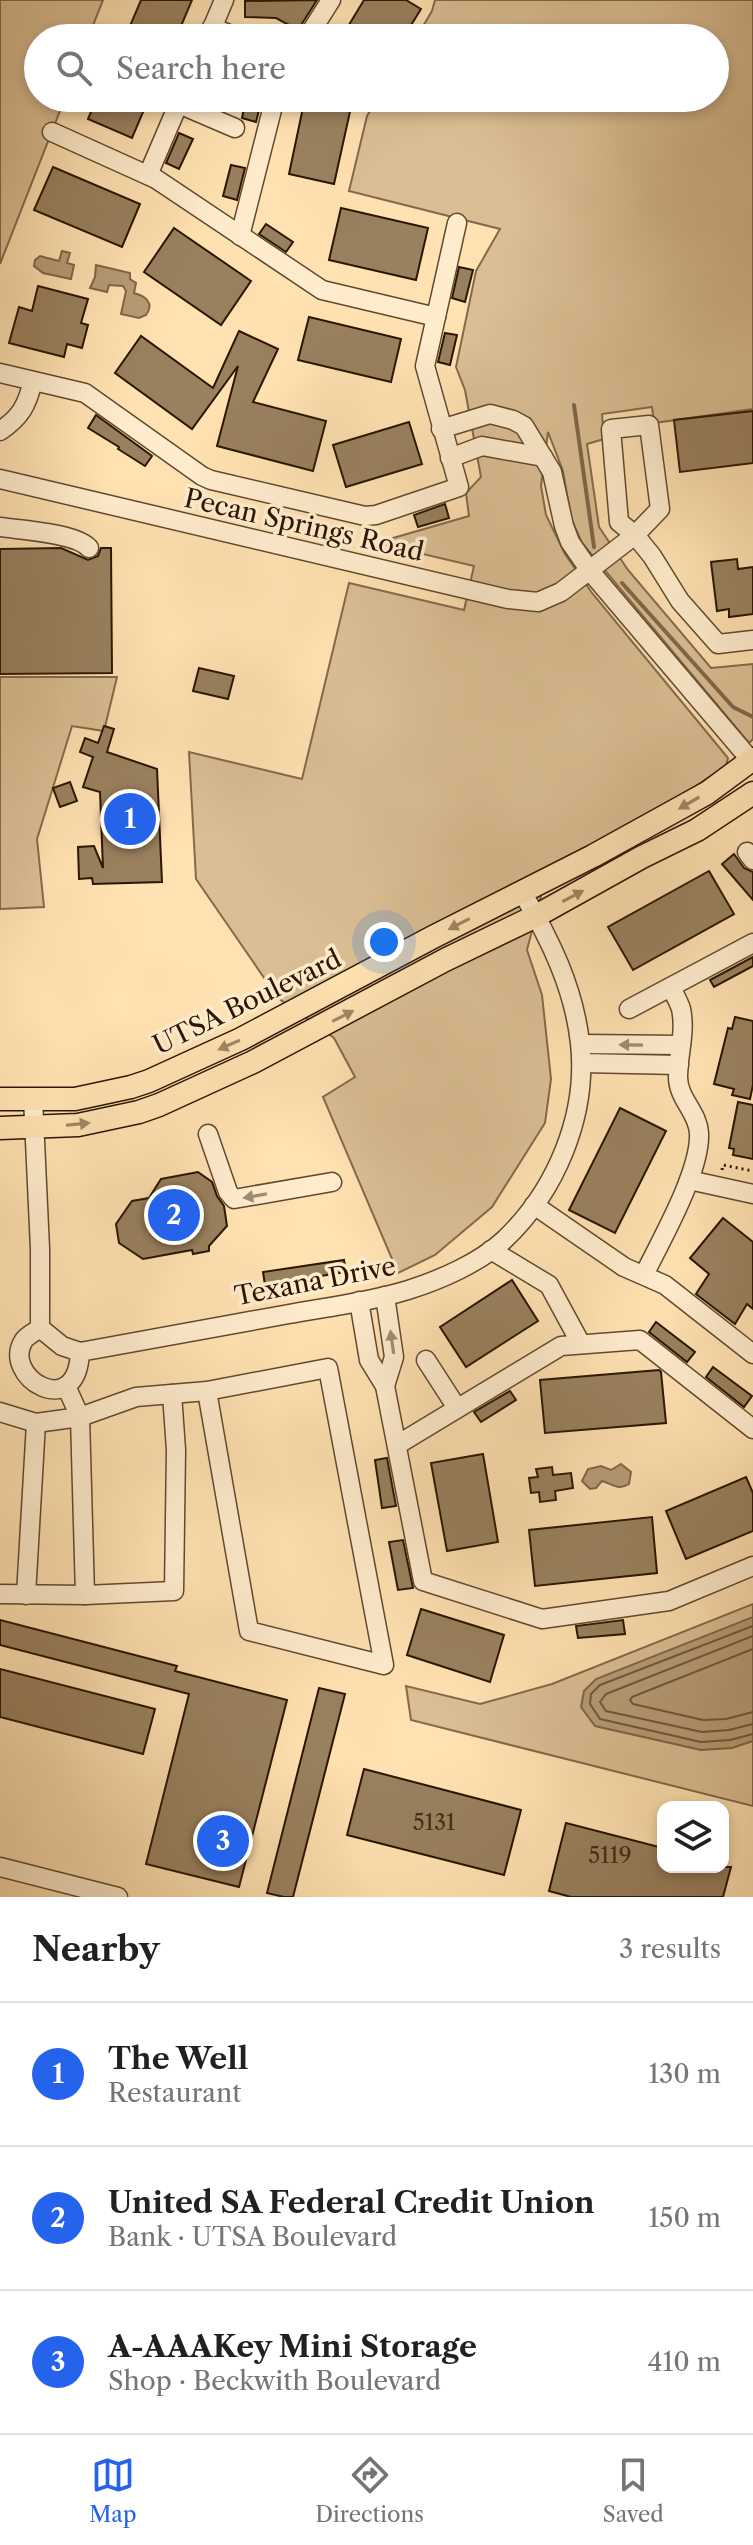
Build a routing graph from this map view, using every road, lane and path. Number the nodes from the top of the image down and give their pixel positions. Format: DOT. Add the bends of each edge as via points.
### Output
graph roads {
  1 [pos="224,0"];
  2 [pos="331,0"];
  3 [pos="214,24"];
  4 [pos="316,24"];
  5 [pos="175,112"];
  6 [pos="202,112"];
  7 [pos="271,112"];
  8 [pos="235,128"];
  9 [pos="52,132"];
  10 [pos="148,175"];
  11 [pos="457,223"];
  12 [pos="240,236"];
  13 [pos="436,317"];
  14 [pos="0,373"];
  15 [pos="33,381"];
  16 [pos="474,418"];
  17 [pos="441,429"];
  18 [pos="0,431"];
  19 [pos="482,446"];
  20 [pos="543,457"];
  21 [pos="450,458"];
  22 [pos="0,479"];
  23 [pos="0,527"];
  24 [pos="635,535"];
  25 [pos="89,548"];
  26 [pos="590,571"];
  27 [pos="753,640"];
  28 [pos="752,761"];
  29 [pos="753,793"];
  30 [pos="522,892"];
  31 [pos="536,916"];
  32 [pos="753,943"];
  33 [pos="671,987"];
  34 [pos="629,1009"];
  35 [pos="284,1017"];
  36 [pos="296,1040"];
  37 [pos="581,1044"];
  38 [pos="681,1045"];
  39 [pos="582,1063"];
  40 [pos="679,1065"];
  41 [pos="33,1098"];
  42 [pos="0,1099"];
  43 [pos="34,1126"];
  44 [pos="0,1128"];
  45 [pos="208,1134"];
  46 [pos="723,1165"];
  47 [pos="753,1171"];
  48 [pos="689,1180"];
  49 [pos="332,1182"];
  50 [pos="753,1194"];
  51 [pos="534,1205"];
  52 [pos="491,1250"];
  53 [pos="644,1275"];
  54 [pos="385,1296"];
  55 [pos="359,1301"];
  56 [pos="40,1328"];
  57 [pos="581,1344"];
  58 [pos="80,1352"];
  59 [pos="9,1354"];
  60 [pos="753,1354"];
  61 [pos="426,1360"];
  62 [pos="66,1386"];
  63 [pos="385,1386"];
  64 [pos="207,1391"];
  65 [pos="172,1394"];
  66 [pos="457,1408"];
  67 [pos="0,1412"];
  68 [pos="80,1417"];
  69 [pos="36,1423"];
  70 [pos="753,1429"];
  71 [pos="397,1445"];
  72 [pos="753,1566"];
  73 [pos="0,1594"];
  74 [pos="26,1595"];
  75 [pos="85,1595"];
  76 [pos="0,1867"];
  77 [pos="118,1897"];
  1 -- 3 [label="street"];
  2 -- 4 [label="street"];
  5 -- 10 [label="street"];
  6 -- 8 [label="street"];
  7 -- 12 [label="street"];
  9 -- 10 [label="street"];
  10 -- 12 [label="street"];
  11 -- 13 [label="street"];
  12 -- 13 [label="street" via="322,290"];
  13 -- 17 [label="street" via="425,366"];
  14 -- 15 [label="street"];
  15 -- 18 [label="street" via="24,411"];
  15 -- 21 [label="street" via="85,393 202,476 365,516 459,487"];
  16 -- 17 [label="street"];
  16 -- 19 [label="street"];
  16 -- 20 [label="street" via="490,414 524,426"];
  17 -- 21 [label="street"];
  19 -- 20 [label="street"];
  19 -- 21 [label="street"];
  20 -- 26 [label="street" via="552,472 570,542"];
  22 -- 26 [label="street, Pecan Springs Road" via="508,599 538,602"];
  23 -- 25 [label="street" via="72,538"];
  24 -- 24 [label="street, Pecan Springs Road" via="619,522 611,429 649,425 660,509"];
  24 -- 26 [label="street, Pecan Springs Road"];
  24 -- 27 [label="street" via="680,601 718,644"];
  26 -- 28 [label="street"];
  28 -- 30 [label="main road, UTSA Boulevard, one-way" via="684,806"];
  31 -- 29 [label="main road, UTSA Boulevard, one-way" via="697,830"];
  30 -- 31 [label="street, Texana Drive"];
  30 -- 35 [label="main road, UTSA Boulevard, one-way"];
  36 -- 31 [label="main road, UTSA Boulevard, one-way"];
  31 -- 37 [label="street, Texana Drive" via="568,985"];
  32 -- 33 [label="street"];
  33 -- 34 [label="street"];
  33 -- 38 [label="street" via="681,1009"];
  35 -- 36 [label="street"];
  35 -- 41 [label="main road, UTSA Boulevard, one-way" via="131,1087 75,1099"];
  43 -- 36 [label="main road, UTSA Boulevard, one-way" via="78,1125 139,1112"];
  38 -- 37 [label="street, one-way"];
  37 -- 39 [label="street, Texana Drive"];
  38 -- 40 [label="street"];
  39 -- 40 [label="street"];
  39 -- 51 [label="street, Texana Drive" via="568,1145"];
  40 -- 48 [label="street" via="682,1097 698,1122 700,1137"];
  41 -- 42 [label="main road, UTSA Boulevard"];
  41 -- 43 [label="street"];
  43 -- 44 [label="main road, UTSA Boulevard"];
  43 -- 56 [label="street"];
  49 -- 45 [label="street, one-way" via="234,1199"];
  46 -- 47 [label="path"];
  48 -- 50 [label="street"];
  48 -- 53 [label="street"];
  51 -- 52 [label="street, Texana Drive"];
  51 -- 53 [label="street"];
  52 -- 54 [label="street, Texana Drive" via="410,1290"];
  52 -- 57 [label="street" via="549,1285"];
  53 -- 60 [label="street" via="665,1285"];
  54 -- 55 [label="street, Texana Drive"];
  63 -- 54 [label="street, one-way" via="394,1357"];
  55 -- 58 [label="street, Texana Drive"];
  55 -- 63 [label="street" via="369,1360"];
  56 -- 58 [label="street" via="62,1346"];
  56 -- 59 [label="street"];
  57 -- 66 [label="street" via="561,1346"];
  57 -- 70 [label="street" via="640,1340"];
  58 -- 62 [label="street" via="75,1375"];
  59 -- 62 [label="street" via="41,1388"];
  61 -- 66 [label="street"];
  62 -- 68 [label="street"];
  63 -- 71 [label="street"];
  64 -- 64 [label="street" via="328,1368 384,1665 249,1631"];
  64 -- 65 [label="street"];
  65 -- 68 [label="street" via="136,1397"];
  65 -- 75 [label="street" via="174,1591"];
  66 -- 71 [label="street"];
  67 -- 69 [label="street"];
  68 -- 69 [label="street"];
  68 -- 75 [label="street"];
  69 -- 74 [label="street"];
  71 -- 72 [label="street" via="423,1581 542,1619 669,1601"];
  73 -- 74 [label="street"];
  74 -- 75 [label="street"];
  76 -- 77 [label="street"];
}
